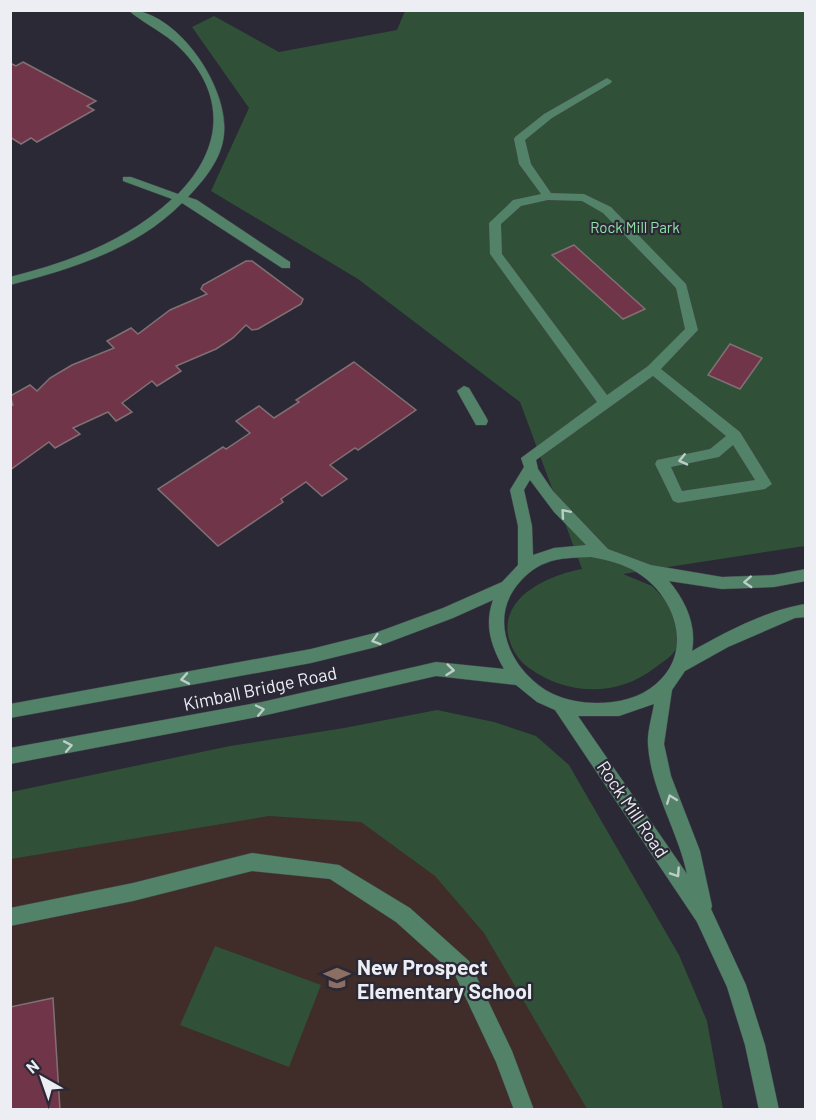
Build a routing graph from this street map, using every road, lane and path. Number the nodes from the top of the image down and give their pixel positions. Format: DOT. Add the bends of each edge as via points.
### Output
graph roads {
  1 [pos="132,10"];
  2 [pos="607,81"];
  3 [pos="128,179"];
  4 [pos="548,196"];
  5 [pos="180,198"];
  6 [pos="286,265"];
  7 [pos="10,281"];
  8 [pos="653,369"];
  9 [pos="464,392"];
  10 [pos="605,403"];
  11 [pos="481,421"];
  12 [pos="735,436"];
  13 [pos="530,469"];
  14 [pos="603,553"];
  15 [pos="526,568"];
  16 [pos="647,570"];
  17 [pos="806,575"];
  18 [pos="508,586"];
  19 [pos="806,610"];
  20 [pos="680,666"];
  21 [pos="518,678"];
  22 [pos="664,688"];
  23 [pos="560,703"];
  24 [pos="10,711"];
  25 [pos="10,756"];
  26 [pos="704,915"];
  27 [pos="10,917"];
  28 [pos="524,1110"];
  29 [pos="770,1110"];
  1 -- 5 [label="street" via="182,43 205,73 216,105 220,125 217,146 207,168"];
  2 -- 4 [label="street" via="548,116 519,139 525,164"];
  3 -- 5 [label="street"];
  4 -- 8 [label="street" via="584,198 607,210 682,287 692,330"];
  4 -- 10 [label="street" via="517,203 495,223 496,254"];
  5 -- 6 [label="street"];
  5 -- 7 [label="street" via="128,237 90,256 43,274"];
  8 -- 10 [label="street"];
  8 -- 12 [label="street"];
  9 -- 11 [label="street"];
  10 -- 13 [label="street" via="528,458"];
  12 -- 12 [label="street, one-way" via="714,453 662,464 678,497 765,484"];
  14 -- 13 [label="street, one-way" via="558,506"];
  13 -- 15 [label="street" via="517,490 525,526"];
  14 -- 15 [label="street" via="561,552"];
  14 -- 16 [label="street"];
  15 -- 18 [label="street"];
  17 -- 16 [label="street, one-way" via="722,584"];
  16 -- 20 [label="street" via="668,590 682,614 687,640"];
  18 -- 21 [label="street" via="498,600 495,626 501,653"];
  18 -- 24 [label="street, Kimball Bridge Road, one-way" via="376,640 311,656"];
  19 -- 20 [label="street" via="722,642"];
  20 -- 22 [label="street"];
  21 -- 23 [label="street" via="543,698"];
  25 -- 21 [label="street, Kimball Bridge Road, one-way" via="262,709 435,669"];
  22 -- 23 [label="street" via="639,704 608,712 574,709"];
  26 -- 22 [label="street, Rock Mill Road, one-way" via="691,851 662,776 656,744"];
  23 -- 26 [label="street, Rock Mill Road, one-way"];
  26 -- 29 [label="street, Rock Mill Road" via="736,985"];
  27 -- 28 [label="street" via="252,862 333,871 403,915 462,968 505,1058"];
}
